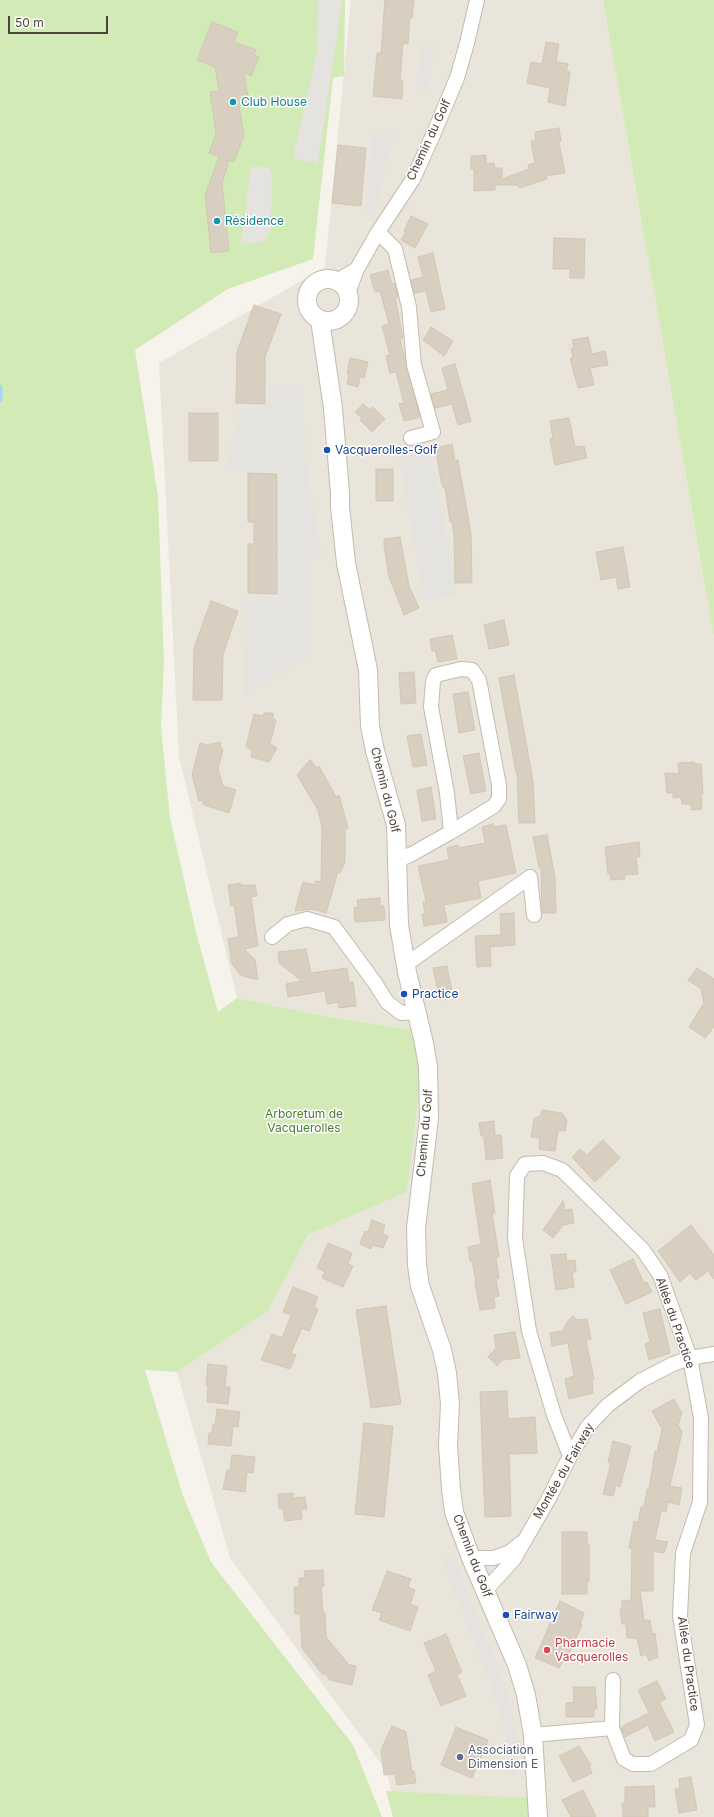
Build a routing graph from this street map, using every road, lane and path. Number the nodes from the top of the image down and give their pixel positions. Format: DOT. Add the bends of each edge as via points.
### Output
graph roads {
  1 [pos="477,0"];
  2 [pos="378,232"];
  3 [pos="343,287"];
  4 [pos="339,318"];
  5 [pos="320,320"];
  6 [pos="322,343"];
  7 [pos="411,438"];
  8 [pos="452,832"];
  9 [pos="398,860"];
  10 [pos="534,915"];
  11 [pos="272,937"];
  12 [pos="405,965"];
  13 [pos="417,1012"];
  14 [pos="714,1354"];
  15 [pos="690,1358"];
  16 [pos="570,1456"];
  17 [pos="524,1540"];
  18 [pos="471,1558"];
  19 [pos="494,1558"];
  20 [pos="502,1573"];
  21 [pos="485,1591"];
  22 [pos="613,1680"];
  23 [pos="612,1728"];
  24 [pos="534,1734"];
  25 [pos="538,1817"];
  1 -- 2 [label="street, Chemin du Golf" via="467,43 449,98 413,178"];
  2 -- 3 [label="street, Chemin du Golf" via="357,269"];
  2 -- 7 [label="street" via="395,249 409,307 414,365 433,432"];
  3 -- 4 [label="street" via="350,300 345,314"];
  3 -- 5 [label="street" via="326,279 315,284 309,293 308,304 310,311"];
  4 -- 5 [label="street" via="333,321"];
  4 -- 6 [label="street"];
  5 -- 6 [label="street, Chemin du Golf"];
  6 -- 9 [label="street, Chemin du Golf" via="333,408 344,550 368,670 370,718 375,751 396,825"];
  8 -- 8 [label="street" via="494,806 499,799 500,785 479,680 472,670 461,668 436,676 433,681 431,707"];
  8 -- 9 [label="street"];
  9 -- 12 [label="street, Chemin du Golf" via="400,925"];
  10 -- 12 [label="street" via="530,877"];
  11 -- 13 [label="street" via="288,924 307,919 334,927 387,1002 401,1013"];
  12 -- 13 [label="street, Chemin du Golf"];
  13 -- 18 [label="street, Chemin du Golf" via="429,1079 429,1118 416,1228 420,1286 442,1350 447,1373 450,1404 450,1489 454,1512"];
  14 -- 15 [label="street, Montée du Fairway"];
  15 -- 16 [label="street, Montée du Fairway" via="640,1381 608,1405 588,1426"];
  15 -- 16 [label="street, Allée du Practice" via="660,1275 643,1250 562,1170 543,1163 525,1164 517,1176 514,1238 529,1331 554,1415"];
  15 -- 23 [label="street, Allée du Practice" via="702,1418 700,1502 683,1553 680,1616 697,1726 691,1740 651,1764 633,1764 624,1760"];
  16 -- 17 [label="street, Montée du Fairway"];
  17 -- 19 [label="street, Montée du Fairway" via="510,1552"];
  17 -- 20 [label="street, Montée du Fairway" via="514,1559"];
  18 -- 19 [label="street, Montée du Fairway"];
  18 -- 21 [label="street, Chemin du Golf"];
  19 -- 20 [label="street"];
  20 -- 21 [label="street, Montée du Fairway"];
  21 -- 24 [label="street, Chemin du Golf" via="516,1665"];
  22 -- 23 [label="street, Allée du Practice"];
  23 -- 24 [label="street"];
  24 -- 25 [label="street, Chemin du Golf"];
}
